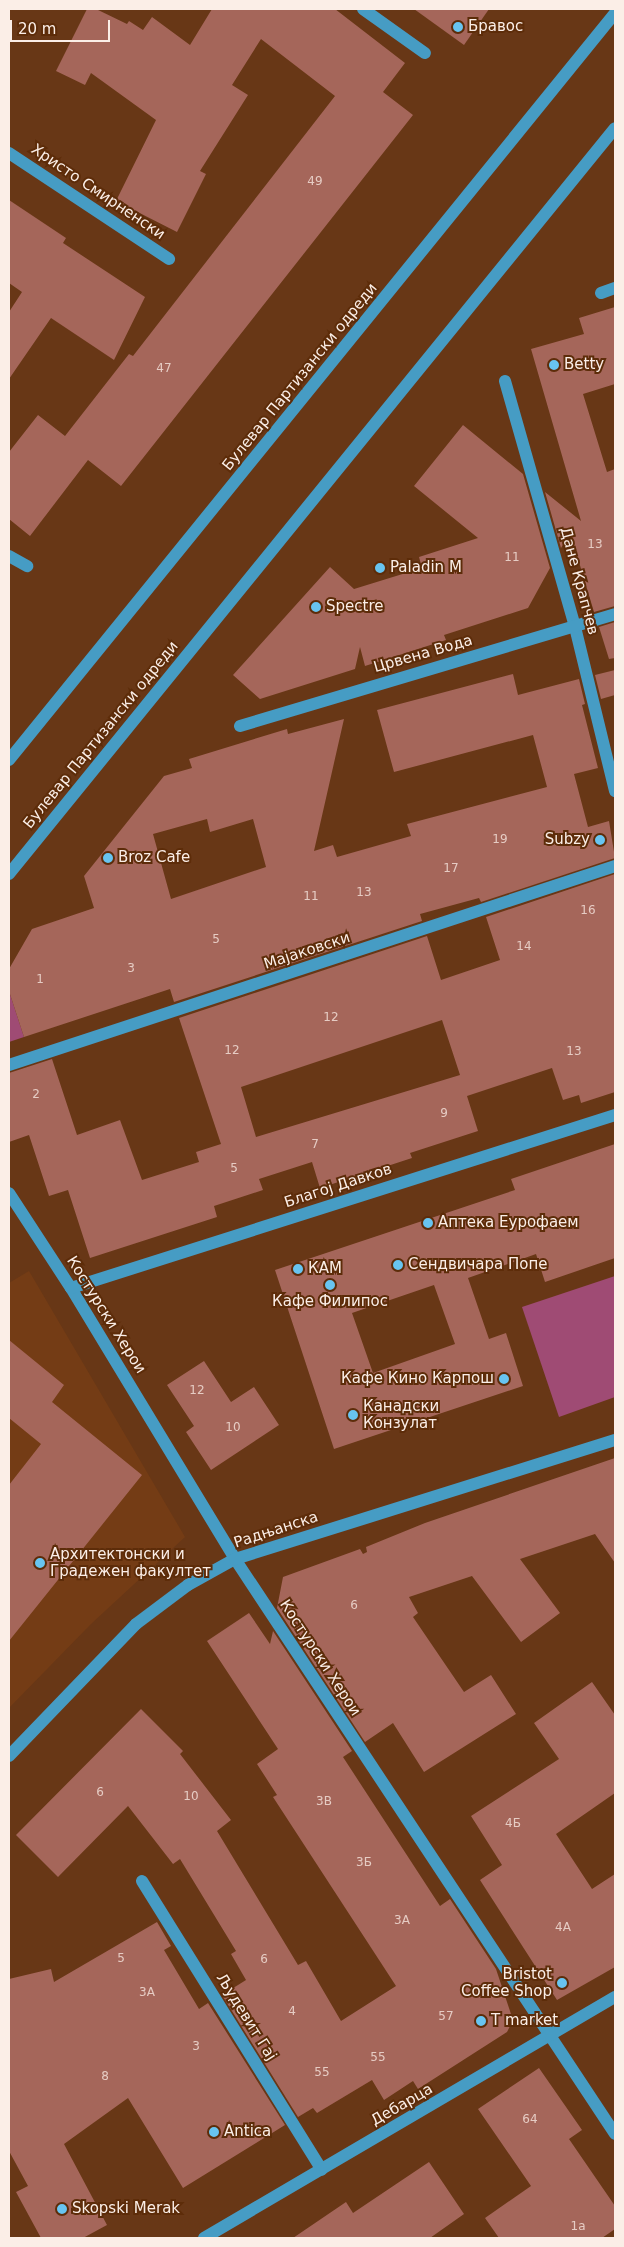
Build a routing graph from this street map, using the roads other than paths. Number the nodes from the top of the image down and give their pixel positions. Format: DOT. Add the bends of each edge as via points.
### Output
graph roads {
  1 [pos="363,9"];
  2 [pos="615,13"];
  3 [pos="425,53"];
  4 [pos="615,128"];
  5 [pos="9,153"];
  6 [pos="169,259"];
  7 [pos="615,288"];
  8 [pos="601,293"];
  9 [pos="506,381"];
  10 [pos="9,556"];
  11 [pos="27,566"];
  12 [pos="615,614"];
  13 [pos="575,627"];
  14 [pos="240,726"];
  15 [pos="9,760"];
  16 [pos="615,791"];
  17 [pos="615,866"];
  18 [pos="9,874"];
  19 [pos="9,1065"];
  20 [pos="615,1114"];
  21 [pos="9,1193"];
  22 [pos="71,1288"];
  23 [pos="615,1440"];
  24 [pos="236,1559"];
  25 [pos="9,1756"];
  26 [pos="142,1881"];
  27 [pos="615,1997"];
  28 [pos="551,2038"];
  29 [pos="615,2134"];
  30 [pos="322,2170"];
  31 [pos="204,2238"];
  1 -- 3 [label="street"];
  2 -- 15 [label="street, Булевар Партизански одреди"];
  4 -- 18 [label="street, Булевар Партизански одреди"];
  5 -- 6 [label="street, Христо Смирненски"];
  7 -- 8 [label="street"];
  9 -- 13 [label="street, Дане Крапчев"];
  10 -- 11 [label="street"];
  12 -- 13 [label="street, Црвена Вода"];
  13 -- 14 [label="street, Црвена Вода"];
  13 -- 16 [label="street, Дане Крапчев"];
  17 -- 19 [label="street, Мајаковски"];
  20 -- 22 [label="street, Благој Давков"];
  21 -- 22 [label="street, Костурски Херои"];
  22 -- 24 [label="street, Костурски Херои"];
  23 -- 24 [label="street, Радњанска"];
  24 -- 25 [label="street, Радњанска" via="188,1585 136,1624"];
  24 -- 28 [label="street, Костурски Херои"];
  26 -- 30 [label="street, Људевит Гај"];
  27 -- 28 [label="street, Дебарца"];
  28 -- 29 [label="street, Костурски Херои"];
  28 -- 30 [label="street, Дебарца"];
  30 -- 31 [label="street, Дебарца"];
}
